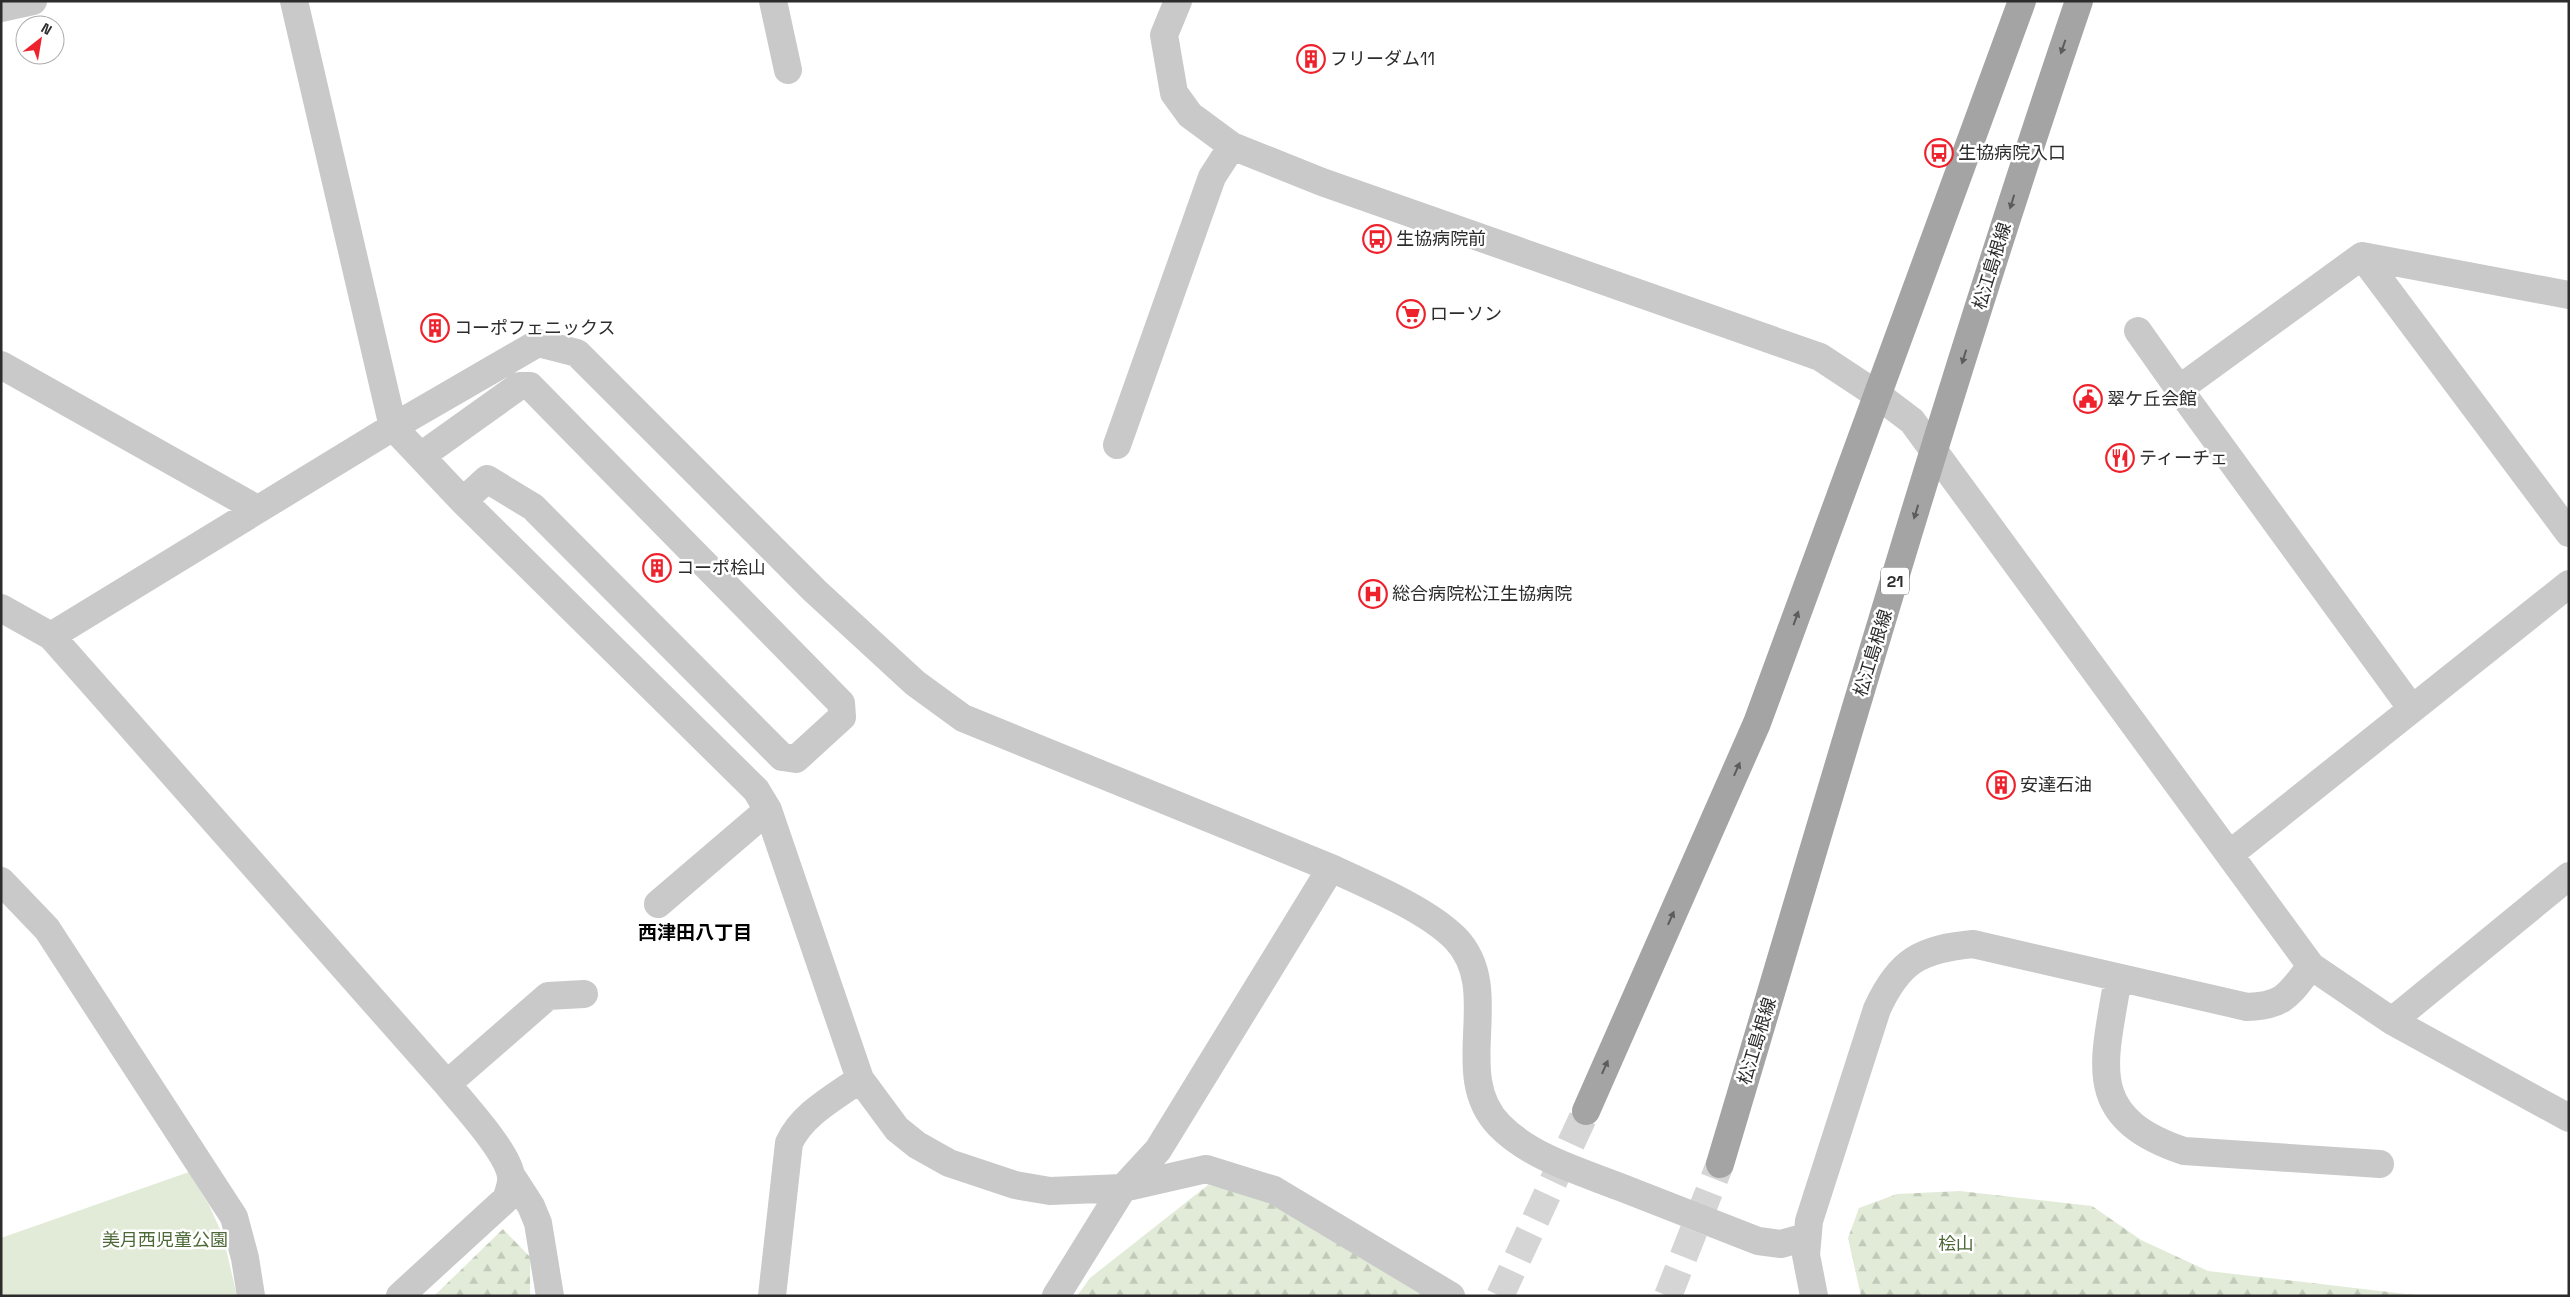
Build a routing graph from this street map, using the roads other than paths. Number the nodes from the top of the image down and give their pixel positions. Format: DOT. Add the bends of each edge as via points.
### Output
graph roads {
  1 [pos="33,1"];
  2 [pos="294,1"];
  3 [pos="773,1"];
  4 [pos="1178,1"];
  5 [pos="2022,1"];
  6 [pos="2078,1"];
  7 [pos="1,8"];
  8 [pos="788,70"];
  9 [pos="1232,146"];
  10 [pos="2362,256"];
  11 [pos="2569,296"];
  12 [pos="2138,330"];
  13 [pos="1,365"];
  14 [pos="2179,389"];
  15 [pos="1879,396"];
  16 [pos="392,427"];
  17 [pos="1117,445"];
  18 [pos="1935,451"];
  19 [pos="421,456"];
  20 [pos="463,501"];
  21 [pos="257,509"];
  22 [pos="2569,533"];
  23 [pos="2569,584"];
  24 [pos="1,608"];
  25 [pos="51,636"];
  26 [pos="2412,709"];
  27 [pos="768,810"];
  28 [pos="2230,854"];
  29 [pos="1331,868"];
  30 [pos="2569,876"];
  31 [pos="1,881"];
  32 [pos="658,904"];
  33 [pos="2311,966"];
  34 [pos="2118,978"];
  35 [pos="584,994"];
  36 [pos="2392,1021"];
  37 [pos="860,1079"];
  38 [pos="446,1084"];
  39 [pos="1586,1111"];
  40 [pos="2569,1118"];
  41 [pos="1720,1164"];
  42 [pos="2380,1164"];
  43 [pos="511,1175"];
  44 [pos="1123,1188"];
  45 [pos="1806,1236"];
  46 [pos="251,1296"];
  47 [pos="400,1296"];
  48 [pos="550,1296"];
  49 [pos="772,1296"];
  50 [pos="1056,1296"];
  51 [pos="1451,1296"];
  52 [pos="1814,1296"];
  1 -- 7 [label="street"];
  2 -- 16 [label="street"];
  3 -- 8 [label="street"];
  4 -- 9 [label="street" via="1164,35 1174,93 1190,115"];
  5 -- 15 [label="main road"];
  6 -- 18 [label="main road, 松江島根線 / 21, one-way"];
  9 -- 15 [label="street" via="1322,182 1820,357"];
  9 -- 17 [label="street" via="1212,177"];
  10 -- 11 [label="street"];
  10 -- 14 [label="street"];
  10 -- 22 [label="street"];
  12 -- 14 [label="street"];
  13 -- 21 [label="street"];
  14 -- 26 [label="street"];
  15 -- 18 [label="street" via="1912,421"];
  39 -- 15 [label="main road, one-way" via="1757,723"];
  16 -- 19 [label="street"];
  16 -- 21 [label="street"];
  16 -- 29 [label="street" via="538,343 578,353 815,591 915,683 963,718"];
  18 -- 28 [label="street"];
  18 -- 41 [label="main road, 松江島根線 / 21, one-way"];
  19 -- 20 [label="street"];
  19 -- 20 [label="street" via="519,386 530,386 841,703 842,717 796,759 782,757 533,507 487,478"];
  20 -- 27 [label="street" via="756,790"];
  21 -- 25 [label="street"];
  23 -- 26 [label="street"];
  24 -- 25 [label="street"];
  25 -- 38 [label="street"];
  26 -- 28 [label="street"];
  27 -- 32 [label="street"];
  27 -- 37 [label="street"];
  28 -- 33 [label="street"];
  29 -- 44 [label="street" via="1158,1150"];
  29 -- 45 [label="street" via="1412,908 1456,939 1466,954 1475,970 1479,987 1476,1060 1480,1088 1486,1107 1499,1125 1548,1158 1758,1241 1781,1244"];
  30 -- 36 [label="street"];
  31 -- 46 [label="street" via="47,928 234,1217"];
  33 -- 34 [label="street" via="2288,995 2269,1007 2247,1008"];
  33 -- 36 [label="street"];
  34 -- 42 [label="street" via="2106,1050 2106,1070 2114,1102 2124,1118 2140,1132 2160,1143 2184,1150"];
  34 -- 45 [label="street" via="1973,944 1943,947 1921,955 1903,968 1876,1009"];
  35 -- 38 [label="street" via="548,996"];
  36 -- 40 [label="street"];
  37 -- 44 [label="street" via="897,1129 949,1163 1015,1185 1050,1191"];
  37 -- 49 [label="street" via="804,1120 789,1143"];
  38 -- 43 [label="street" via="493,1143"];
  43 -- 47 [label="street" via="511,1186 498,1209"];
  43 -- 48 [label="street" via="538,1223"];
  44 -- 50 [label="street"];
  44 -- 51 [label="street" via="1206,1170 1274,1190"];
  45 -- 52 [label="street" via="1807,1264"];
}
